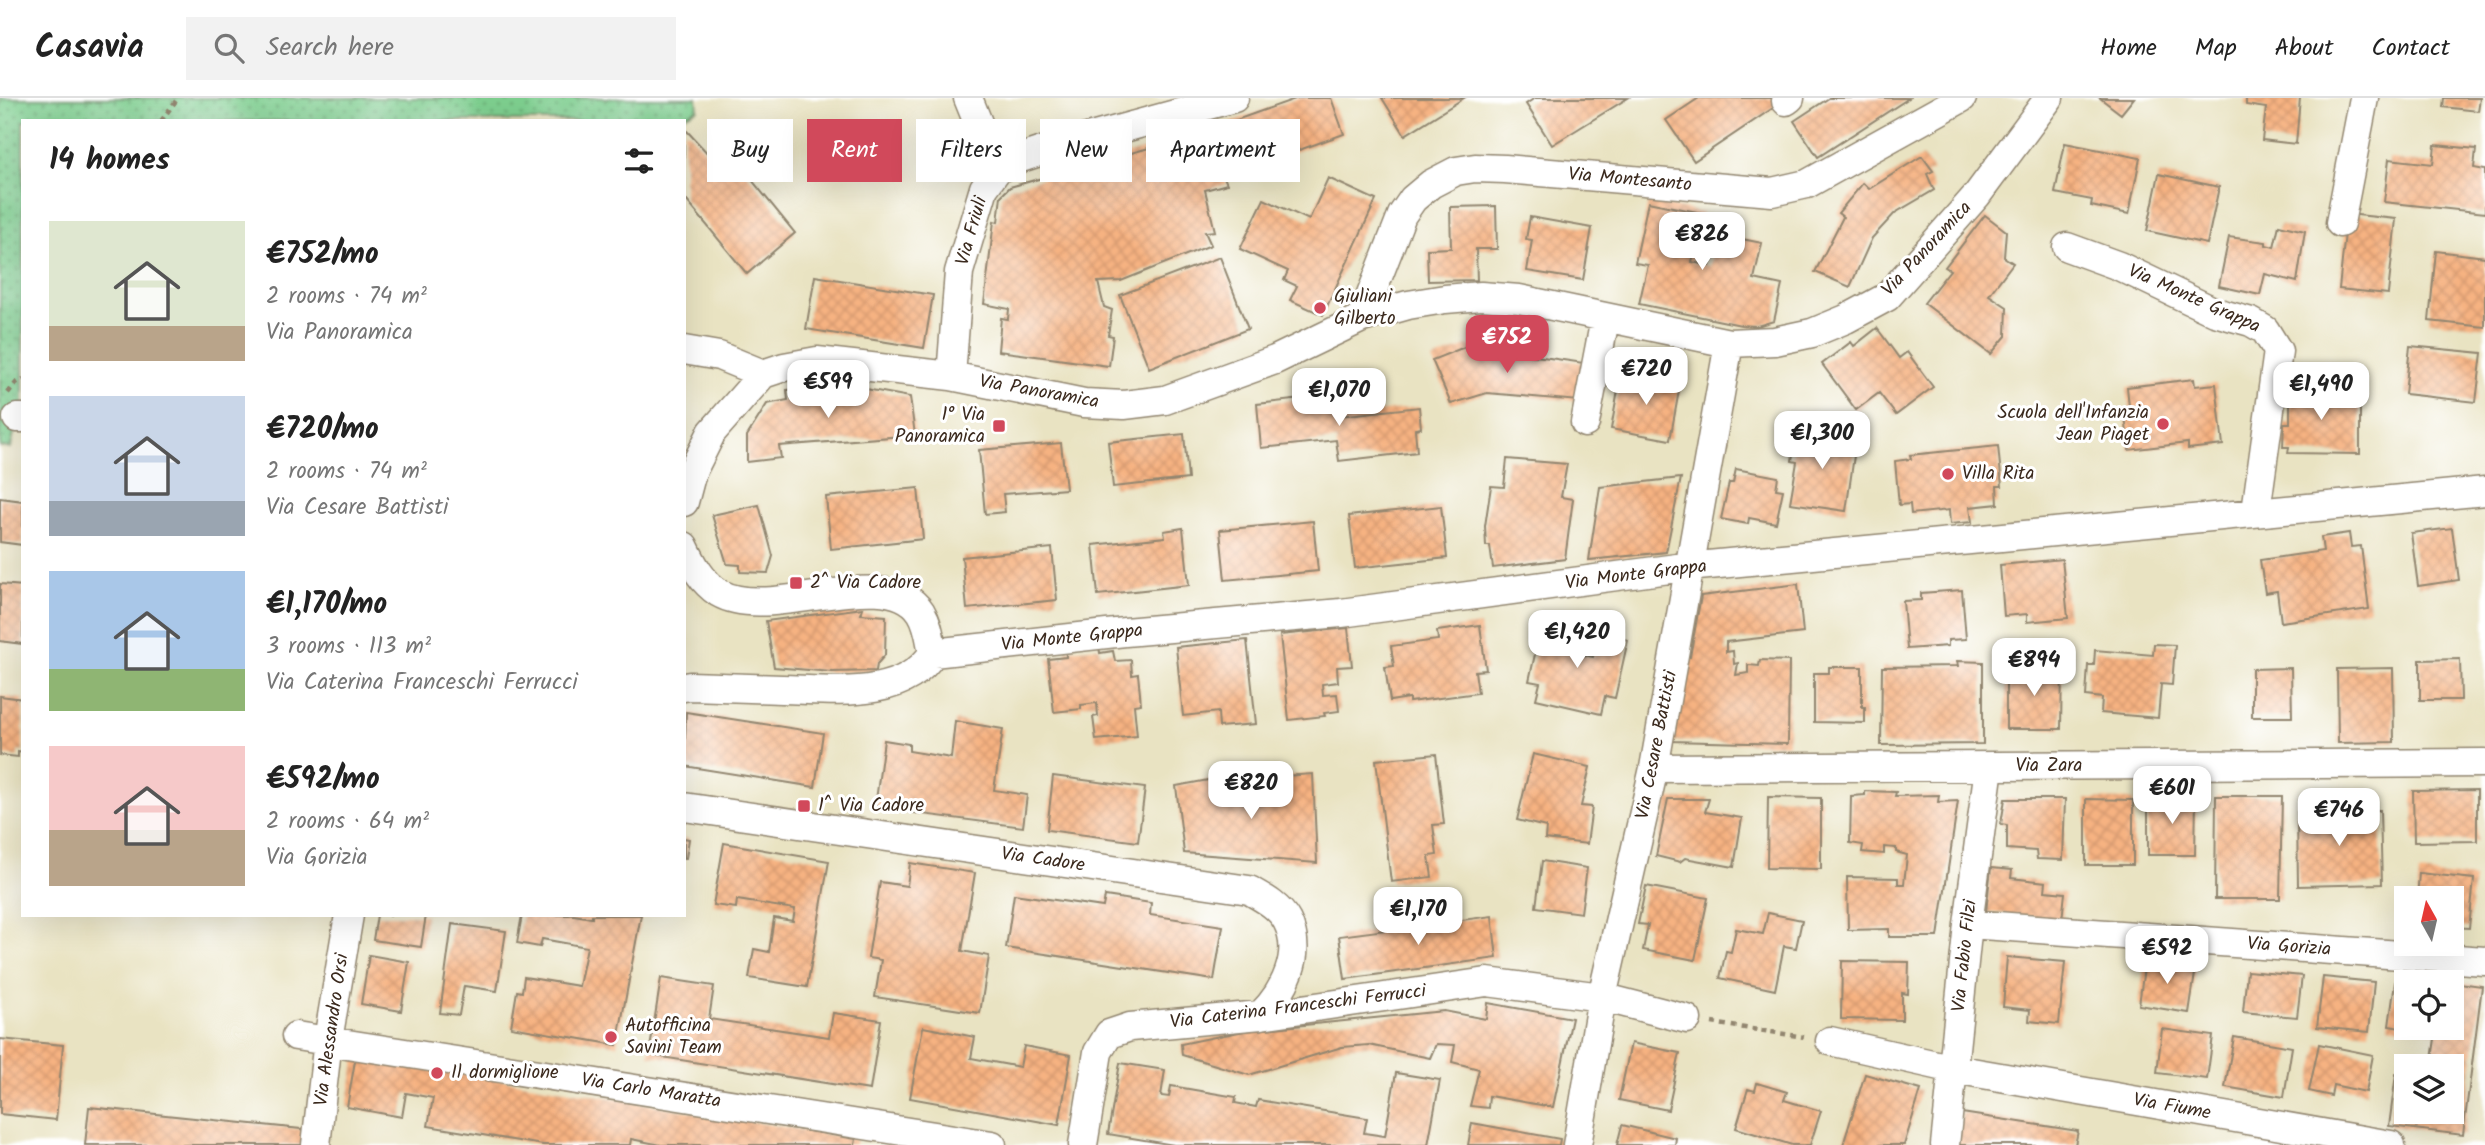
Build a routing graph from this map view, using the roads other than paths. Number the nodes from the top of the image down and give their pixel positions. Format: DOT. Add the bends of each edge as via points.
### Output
graph roads {
  1 [pos="968,98"];
  2 [pos="1234,98"];
  3 [pos="1962,98"];
  4 [pos="2049,98"];
  5 [pos="2364,98"];
  6 [pos="976,119"];
  7 [pos="1026,157"];
  8 [pos="988,182"];
  9 [pos="2340,223"];
  10 [pos="2067,247"];
  11 [pos="1362,318"];
  12 [pos="1605,319"];
  13 [pos="1729,343"];
  14 [pos="686,350"];
  15 [pos="763,374"];
  16 [pos="951,376"];
  17 [pos="1585,423"];
  18 [pos="2485,491"];
  19 [pos="686,494"];
  20 [pos="2256,511"];
  21 [pos="686,550"];
  22 [pos="1690,567"];
  23 [pos="933,653"];
  24 [pos="686,686"];
  25 [pos="2485,763"];
  26 [pos="1989,767"];
  27 [pos="1654,768"];
  28 [pos="686,807"];
  29 [pos="349,917"];
  30 [pos="1968,924"];
  31 [pos="2485,961"];
  32 [pos="1602,997"];
  33 [pos="1261,1015"];
  34 [pos="1687,1018"];
  35 [pos="296,1036"];
  36 [pos="328,1040"];
  37 [pos="1830,1041"];
  38 [pos="1954,1069"];
  39 [pos="890,1137"];
  40 [pos="316,1145"];
  41 [pos="992,1145"];
  42 [pos="1083,1145"];
  43 [pos="1577,1145"];
  44 [pos="1945,1145"];
  45 [pos="2391,1145"];
  1 -- 6 [label="street"];
  2 -- 7 [label="street"];
  3 -- 11 [label="street, Via Montesanto" via="1807,184 1772,192 1505,169 1456,171 1431,184 1402,215"];
  4 -- 13 [label="street, Via Panoramica" via="1977,195 1887,297 1812,333 1775,341"];
  5 -- 9 [label="street"];
  8 -- 16 [label="street, Via Friuli" via="959,272"];
  10 -- 20 [label="street, Via Monte Grappa" via="2119,265 2215,312 2251,322 2272,339 2278,351"];
  11 -- 12 [label="street, Via Panoramica" via="1408,305 1481,296 1519,299"];
  11 -- 16 [label="street, Via Panoramica" via="1275,360 1165,400 1084,403"];
  12 -- 13 [label="street, Via Panoramica"];
  12 -- 17 [label="street"];
  13 -- 22 [label="street, Via Cesare Battisti"];
  14 -- 15 [label="street" via="719,356"];
  15 -- 16 [label="street" via="817,361"];
  15 -- 19 [label="street" via="712,432"];
  18 -- 20 [label="street, Via Monte Grappa"];
  20 -- 22 [label="street, Via Monte Grappa"];
  21 -- 23 [label="street" via="701,578 738,600 892,592 920,610"];
  22 -- 23 [label="street, Via Monte Grappa" via="1341,613"];
  22 -- 27 [label="street, Via Cesare Battisti"];
  23 -- 24 [label="street" via="925,666 909,677 872,688"];
  25 -- 26 [label="street, Via Zara"];
  26 -- 27 [label="street, Via Zara"];
  26 -- 30 [label="street, Via Fabio Filzi"];
  27 -- 32 [label="street, Via Cesare Battisti"];
  28 -- 33 [label="street, Via Cadore" via="1249,890 1274,905 1287,921 1293,940 1286,982"];
  29 -- 36 [label="street, Via Alessandro Orsi"];
  30 -- 31 [label="street, Via Gorizia"];
  30 -- 38 [label="street, Via Fabio Filzi"];
  32 -- 33 [label="street, Via Caterina Franceschi Ferrucci" via="1488,982"];
  32 -- 34 [label="street, Via Caterina Franceschi Ferrucci"];
  32 -- 43 [label="street, Via Cesare Battisti"];
  33 -- 42 [label="street, Via Caterina Franceschi Ferrucci" via="1130,1027 1109,1034 1098,1052"];
  35 -- 36 [label="street, Via Carlo Maratta"];
  36 -- 39 [label="street, Via Carlo Maratta"];
  36 -- 40 [label="street, Via Alessandro Orsi"];
  37 -- 38 [label="street, Via Fiume"];
  38 -- 44 [label="street, Via Fabio Filzi"];
  38 -- 45 [label="street, Via Fiume"];
  39 -- 41 [label="street, Via Carlo Maratta"];
}
